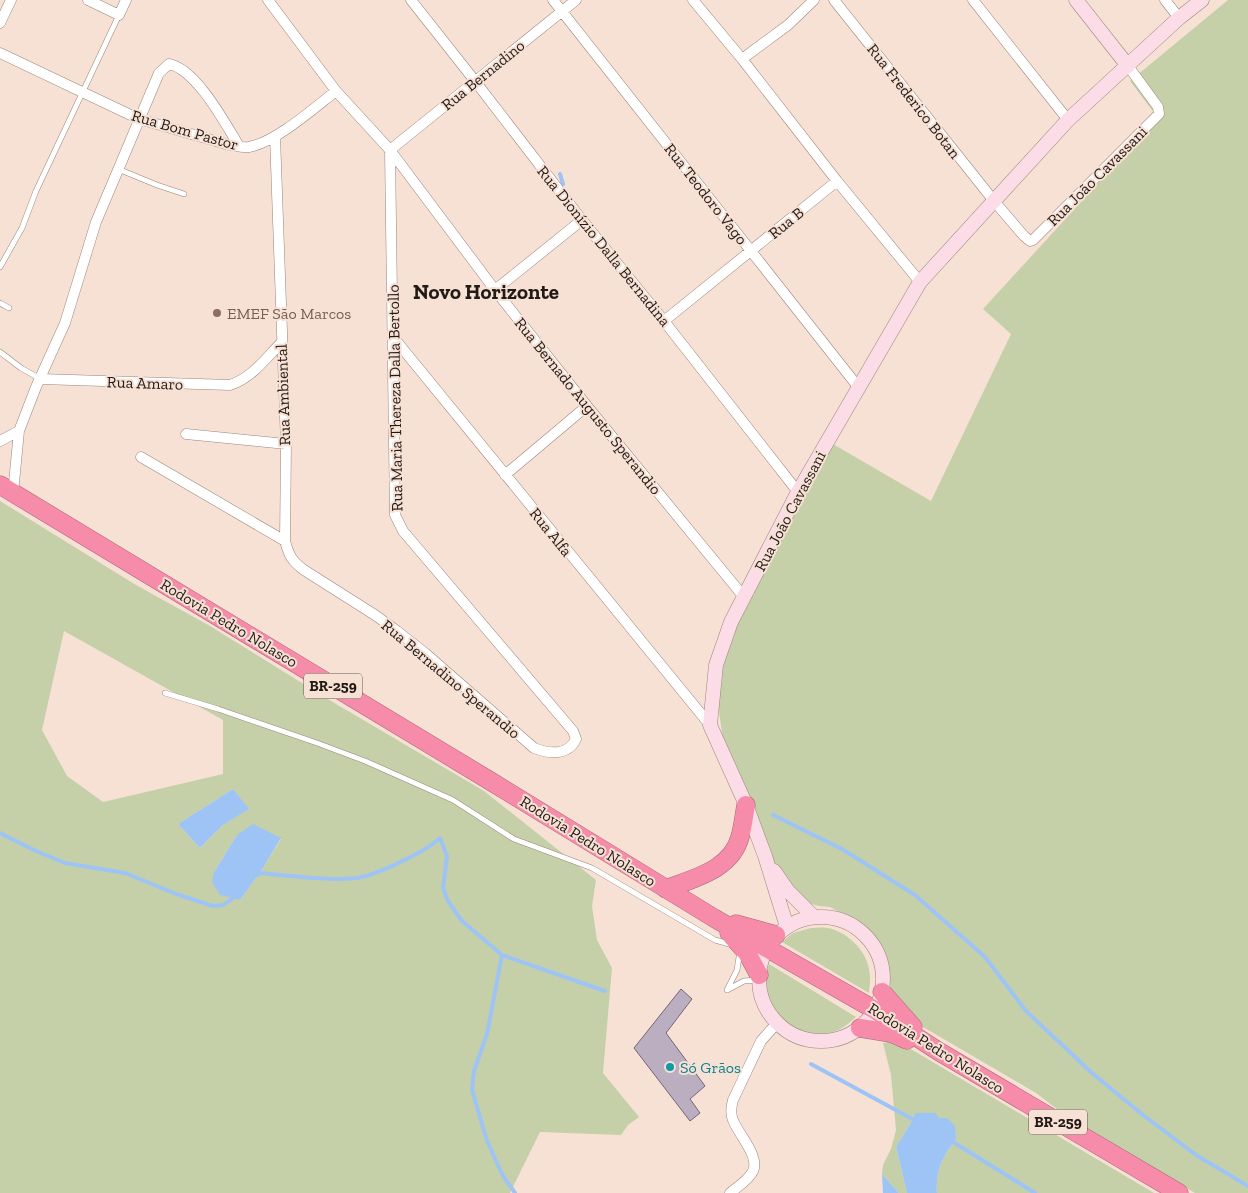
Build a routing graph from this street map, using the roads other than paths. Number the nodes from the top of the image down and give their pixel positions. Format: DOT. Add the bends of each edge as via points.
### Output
graph roads {
  1 [pos="11,0"];
  2 [pos="88,0"];
  3 [pos="126,0"];
  4 [pos="268,0"];
  5 [pos="410,0"];
  6 [pos="553,0"];
  7 [pos="576,0"];
  8 [pos="693,0"];
  9 [pos="814,0"];
  10 [pos="834,0"];
  11 [pos="973,0"];
  12 [pos="1076,0"];
  13 [pos="1165,0"];
  14 [pos="1202,0"];
  15 [pos="561,11"];
  16 [pos="119,15"];
  17 [pos="1179,18"];
  18 [pos="0,24"];
  19 [pos="0,53"];
  20 [pos="742,59"];
  21 [pos="1128,66"];
  22 [pos="475,80"];
  23 [pos="336,91"];
  24 [pos="84,94"];
  25 [pos="139,120"];
  26 [pos="1068,120"];
  27 [pos="275,136"];
  28 [pos="239,146"];
  29 [pos="390,150"];
  30 [pos="118,168"];
  31 [pos="837,181"];
  32 [pos="184,194"];
  33 [pos="994,201"];
  34 [pos="582,220"];
  35 [pos="752,251"];
  36 [pos="0,267"];
  37 [pos="920,282"];
  38 [pos="496,290"];
  39 [pos="0,304"];
  40 [pos="9,308"];
  41 [pos="664,321"];
  42 [pos="393,337"];
  43 [pos="281,343"];
  44 [pos="0,352"];
  45 [pos="40,379"];
  46 [pos="859,388"];
  47 [pos="587,406"];
  48 [pos="19,431"];
  49 [pos="186,434"];
  50 [pos="0,441"];
  51 [pos="286,444"];
  52 [pos="140,456"];
  53 [pos="505,475"];
  54 [pos="7,489"];
  55 [pos="798,492"];
  56 [pos="285,541"];
  57 [pos="293,562"];
  58 [pos="744,597"];
  59 [pos="165,693"];
  60 [pos="710,725"];
  61 [pos="534,748"];
  62 [pos="746,805"];
  63 [pos="765,856"];
  64 [pos="666,889"];
  65 [pos="814,917"];
  66 [pos="714,918"];
  67 [pos="776,937"];
  68 [pos="741,946"];
  69 [pos="759,977"];
  70 [pos="882,992"];
  71 [pos="875,1010"];
  72 [pos="777,1023"];
  73 [pos="860,1028"];
  74 [pos="938,1051"];
  75 [pos="730,1193"];
  76 [pos="1179,1193"];
  1 -- 18 [label="street"];
  2 -- 16 [label="street"];
  3 -- 16 [label="street"];
  4 -- 23 [label="street, Rua Bernado Augusto Sperandio"];
  5 -- 22 [label="street, Rua Dionízio Dalla Bernadina"];
  6 -- 15 [label="street, Rua Teodoro Vago"];
  7 -- 15 [label="street, Rua Bernadino"];
  8 -- 20 [label="street"];
  9 -- 20 [label="street" via="788,25"];
  10 -- 33 [label="street, Rua Frederico Botan"];
  11 -- 26 [label="street"];
  12 -- 21 [label="main road"];
  13 -- 17 [label="street"];
  14 -- 17 [label="main road, Rua João Cavassani"];
  15 -- 22 [label="street, Rua Bernadino"];
  15 -- 35 [label="street, Rua Teodoro Vago"];
  16 -- 24 [label="lane"];
  17 -- 21 [label="main road, Rua João Cavassani"];
  19 -- 24 [label="street, Rua Bom Pastor"];
  20 -- 31 [label="street"];
  21 -- 26 [label="main road, Rua João Cavassani"];
  21 -- 33 [label="street, Rua João Cavassani" via="1158,107 1159,114 1033,240 1027,240"];
  22 -- 29 [label="street, Rua Bernadino"];
  22 -- 34 [label="street, Rua Dionízio Dalla Bernadina"];
  23 -- 27 [label="street, Rua Bom Pastor"];
  23 -- 29 [label="street, Rua Bernado Augusto Sperandio"];
  24 -- 25 [label="street, Rua Bom Pastor"];
  24 -- 36 [label="lane" via="36,191 22,228"];
  25 -- 28 [label="street, Rua Bom Pastor"];
  25 -- 28 [label="street" via="158,73 169,64 175,65 197,84"];
  25 -- 30 [label="street"];
  26 -- 33 [label="main road, Rua João Cavassani"];
  27 -- 28 [label="street, Rua Bom Pastor" via="263,143"];
  27 -- 43 [label="street, Rua Ambiental"];
  29 -- 38 [label="street, Rua Bernado Augusto Sperandio"];
  29 -- 42 [label="street, Rua Maria Thereza Dalla Bertollo"];
  30 -- 32 [label="lane"];
  30 -- 45 [label="street" via="96,222 65,323"];
  31 -- 35 [label="street, Rua B"];
  31 -- 37 [label="street"];
  33 -- 37 [label="main road, Rua João Cavassani"];
  34 -- 38 [label="street"];
  34 -- 41 [label="street, Rua Dionízio Dalla Bernadina"];
  35 -- 41 [label="street, Rua B"];
  35 -- 46 [label="street, Rua Teodoro Vago"];
  37 -- 46 [label="main road, Rua João Cavassani"];
  38 -- 47 [label="street, Rua Bernado Augusto Sperandio"];
  39 -- 40 [label="lane"];
  41 -- 55 [label="street, Rua Dionízio Dalla Bernadina"];
  42 -- 53 [label="street, Rua Alfa"];
  42 -- 61 [label="street, Rua Maria Thereza Dalla Bertollo" via="397,521 573,731 576,739 570,748 553,753"];
  43 -- 45 [label="street, Rua Amaro" via="250,374 230,385"];
  43 -- 51 [label="street, Rua Ambiental"];
  44 -- 45 [label="lane, Rua Amaro"];
  45 -- 48 [label="street"];
  46 -- 55 [label="main road, Rua João Cavassani"];
  47 -- 53 [label="street"];
  47 -- 58 [label="street, Rua Bernado Augusto Sperandio"];
  48 -- 50 [label="street"];
  48 -- 54 [label="street"];
  49 -- 51 [label="street"];
  51 -- 56 [label="street, Rua Ambiental"];
  52 -- 56 [label="street"];
  53 -- 60 [label="street, Rua Alfa"];
  54 -- 64 [label="highway, Rodovia Pedro Nolasco / BR-259"];
  55 -- 58 [label="main road, Rua João Cavassani"];
  56 -- 57 [label="street, Rua Ambiental"];
  57 -- 61 [label="street, Rua Bernadino Sperandio" via="411,642"];
  58 -- 60 [label="main road, Rua João Cavassani" via="716,665"];
  59 -- 68 [label="lane" via="365,761 453,800 514,839 592,868 715,940"];
  60 -- 62 [label="main road, Rua João Cavassani"];
  62 -- 63 [label="main road, Rua João Cavassani"];
  62 -- 64 [label="highway" via="740,838 730,856 711,872"];
  63 -- 65 [label="main road" via="788,891"];
  63 -- 67 [label="main road"];
  64 -- 66 [label="highway, Rodovia Pedro Nolasco / BR-259"];
  65 -- 67 [label="main road" via="800,920"];
  65 -- 70 [label="main road" via="837,919 864,935 880,961"];
  66 -- 67 [label="highway, Rodovia Pedro Nolasco / BR-259"];
  66 -- 68 [label="highway"];
  67 -- 69 [label="main road"];
  67 -- 71 [label="highway, Rodovia Pedro Nolasco / BR-259"];
  68 -- 69 [label="highway"];
  68 -- 69 [label="lane" via="737,970 727,990"];
  69 -- 72 [label="main road" via="765,1006"];
  70 -- 71 [label="main road"];
  70 -- 74 [label="highway"];
  71 -- 73 [label="main road"];
  71 -- 74 [label="highway, Rodovia Pedro Nolasco / BR-259"];
  72 -- 73 [label="main road" via="800,1038 816,1041 832,1041"];
  72 -- 75 [label="street" via="761,1041 733,1100 732,1118 749,1149 754,1167 750,1176"];
  73 -- 74 [label="highway" via="891,1033"];
  74 -- 76 [label="highway, Rodovia Pedro Nolasco / BR-259"];
}
